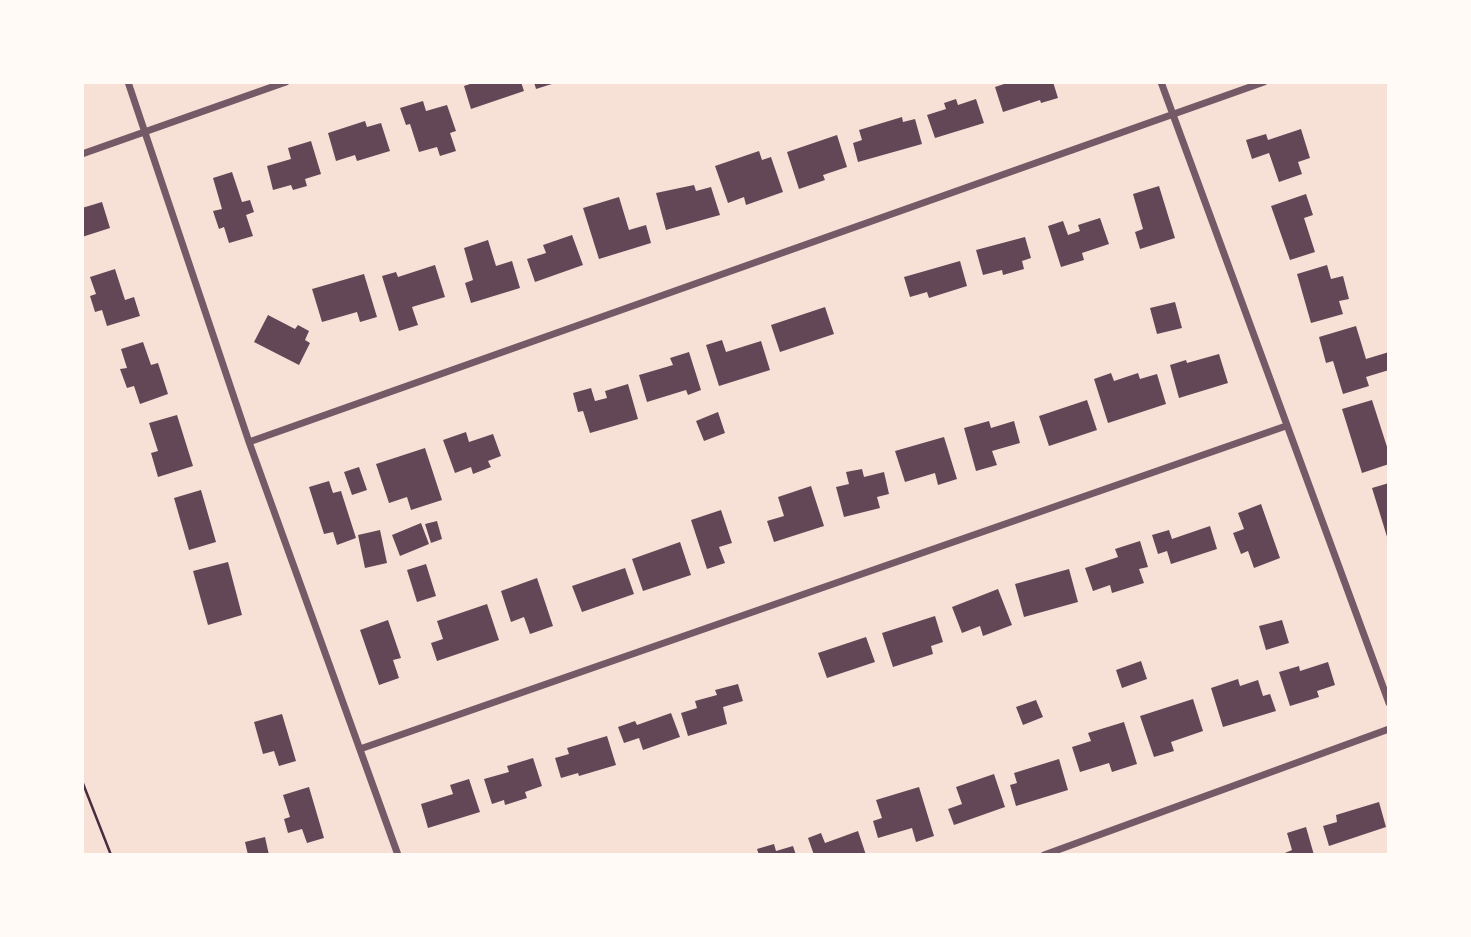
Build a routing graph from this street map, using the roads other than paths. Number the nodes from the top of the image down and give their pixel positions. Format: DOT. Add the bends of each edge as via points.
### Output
graph roads {
  1 [pos="128,82"];
  2 [pos="286,82"];
  3 [pos="1161,82"];
  4 [pos="1264,82"];
  5 [pos="1172,115"];
  6 [pos="146,132"];
  7 [pos="82,154"];
  8 [pos="1286,426"];
  9 [pos="249,442"];
  10 [pos="1389,703"];
  11 [pos="1389,729"];
  12 [pos="360,749"];
  13 [pos="398,855"];
  14 [pos="1044,855"];
  1 -- 6 [label="street"];
  2 -- 6 [label="street"];
  3 -- 5 [label="street"];
  4 -- 5 [label="street"];
  5 -- 8 [label="street"];
  5 -- 9 [label="street"];
  6 -- 7 [label="street"];
  6 -- 9 [label="street"];
  8 -- 10 [label="street"];
  8 -- 12 [label="street"];
  9 -- 12 [label="street"];
  11 -- 14 [label="street"];
  12 -- 13 [label="street"];
}
